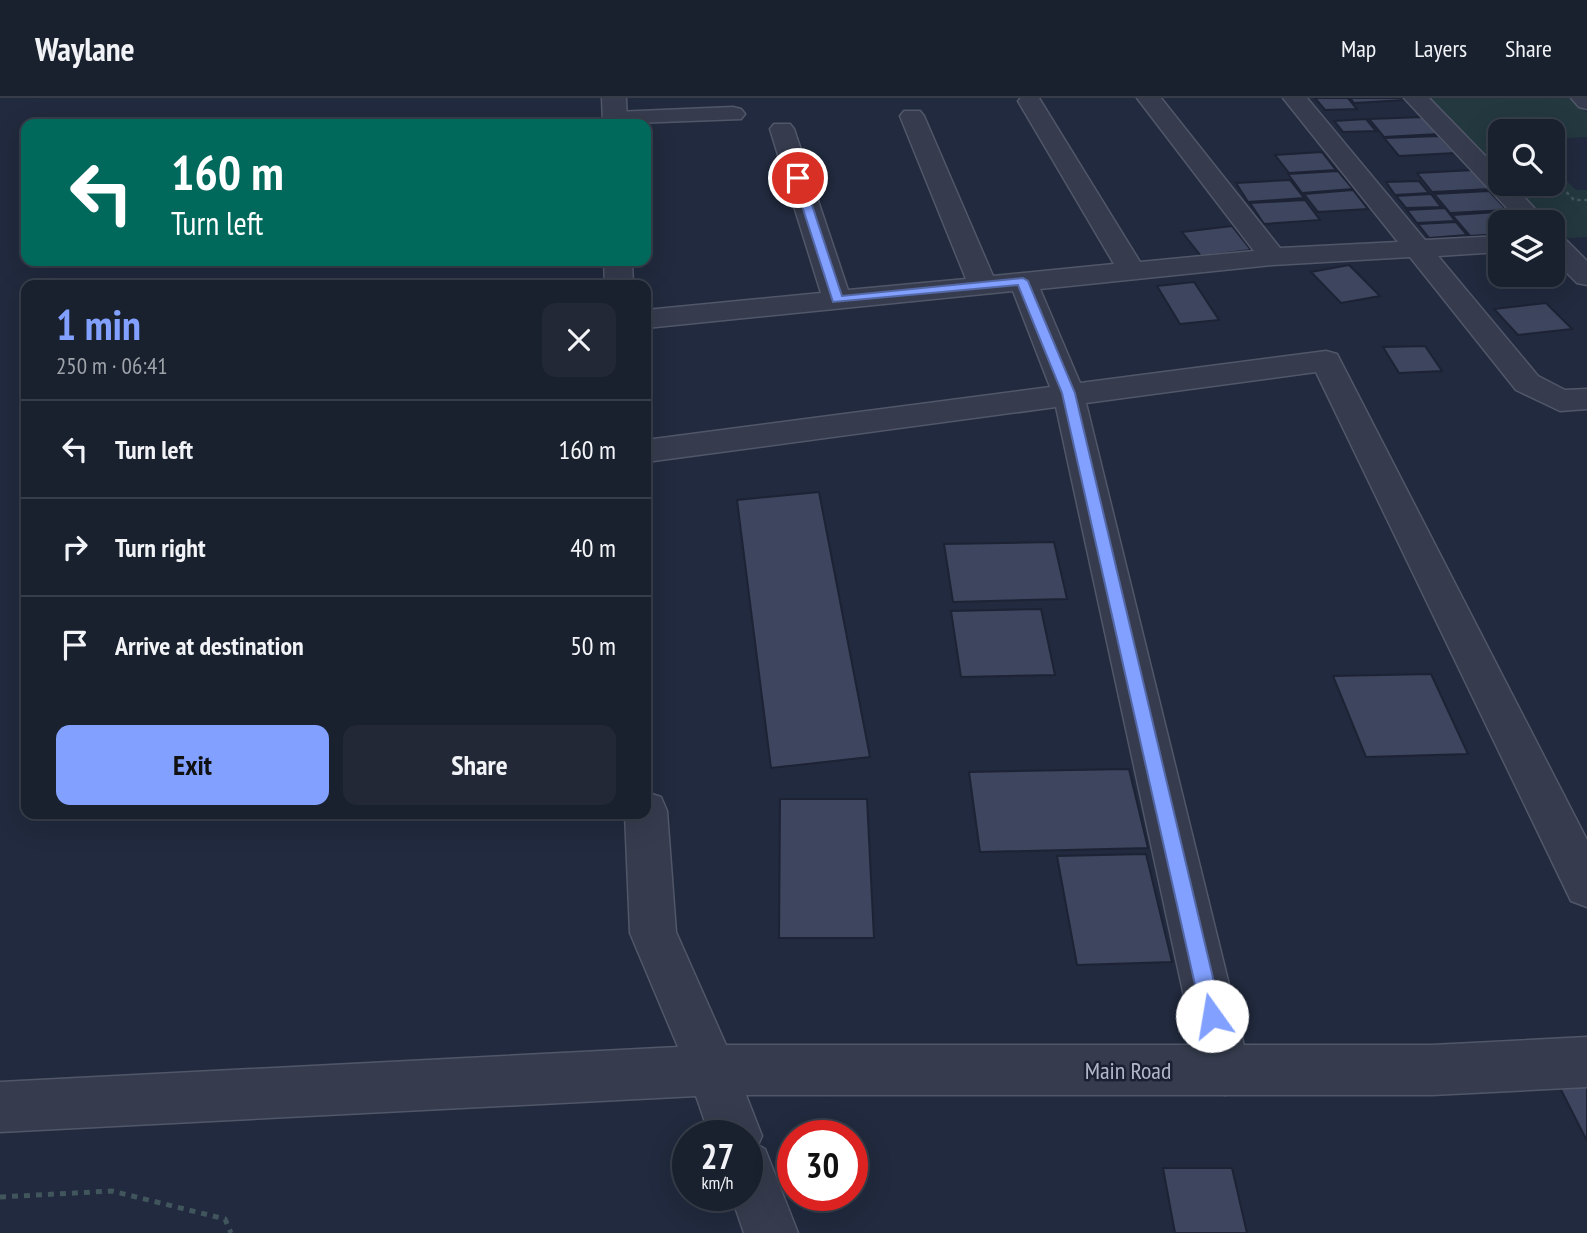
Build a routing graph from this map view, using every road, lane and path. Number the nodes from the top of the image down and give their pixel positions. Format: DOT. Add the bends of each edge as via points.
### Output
graph roads {
  1 [pos="1149,98"];
  2 [pos="1295,98"];
  3 [pos="1416,98"];
  4 [pos="1583,98"];
  5 [pos="1030,100"];
  6 [pos="1587,102"];
  7 [pos="615,114"];
  8 [pos="733,114"];
  9 [pos="912,116"];
  10 [pos="1565,124"];
  11 [pos="1573,124"];
  12 [pos="782,129"];
  13 [pos="1565,191"];
  14 [pos="1587,200"];
  15 [pos="1523,210"];
  16 [pos="1587,241"];
  17 [pos="1565,242"];
  18 [pos="1488,245"];
  19 [pos="1415,248"];
  20 [pos="1565,255"];
  21 [pos="1273,257"];
  22 [pos="1132,272"];
  23 [pos="1587,277"];
  24 [pos="1023,281"];
  25 [pos="983,285"];
  26 [pos="837,300"];
  27 [pos="651,319"];
  28 [pos="1068,393"];
  29 [pos="1587,399"];
  30 [pos="651,450"];
  31 [pos="646,819"];
  32 [pos="1587,886"];
  33 [pos="1587,1062"];
  34 [pos="712,1070"];
  35 [pos="1225,1070"];
  36 [pos="0,1107"];
  37 [pos="730,1120"];
  38 [pos="0,1197"];
  39 [pos="763,1211"];
  40 [pos="231,1233"];
  41 [pos="771,1233"];
  1 -- 21 [label="street"];
  2 -- 19 [label="street"];
  3 -- 15 [label="street"];
  4 -- 6 [label="street"];
  5 -- 22 [label="street"];
  7 -- 8 [label="street"];
  9 -- 25 [label="street"];
  10 -- 11 [label="path"];
  12 -- 26 [label="street"];
  13 -- 14 [label="path" via="1574,200"];
  16 -- 17 [label="street"];
  18 -- 19 [label="street"];
  19 -- 21 [label="street"];
  19 -- 29 [label="street" via="1527,383 1560,401"];
  20 -- 23 [label="street"];
  21 -- 22 [label="street"];
  22 -- 24 [label="street"];
  24 -- 25 [label="street"];
  24 -- 28 [label="street"];
  25 -- 26 [label="street"];
  26 -- 27 [label="street"];
  28 -- 30 [label="street"];
  28 -- 32 [label="street" via="1326,361"];
  28 -- 35 [label="street"];
  31 -- 34 [label="street" via="653,933"];
  33 -- 35 [label="street, Main Road" via="1432,1070"];
  34 -- 35 [label="street, Main Road"];
  34 -- 36 [label="street, Main Road"];
  34 -- 37 [label="street"];
  38 -- 40 [label="path" via="112,1191 225,1219"];
  39 -- 41 [label="street"];
}
